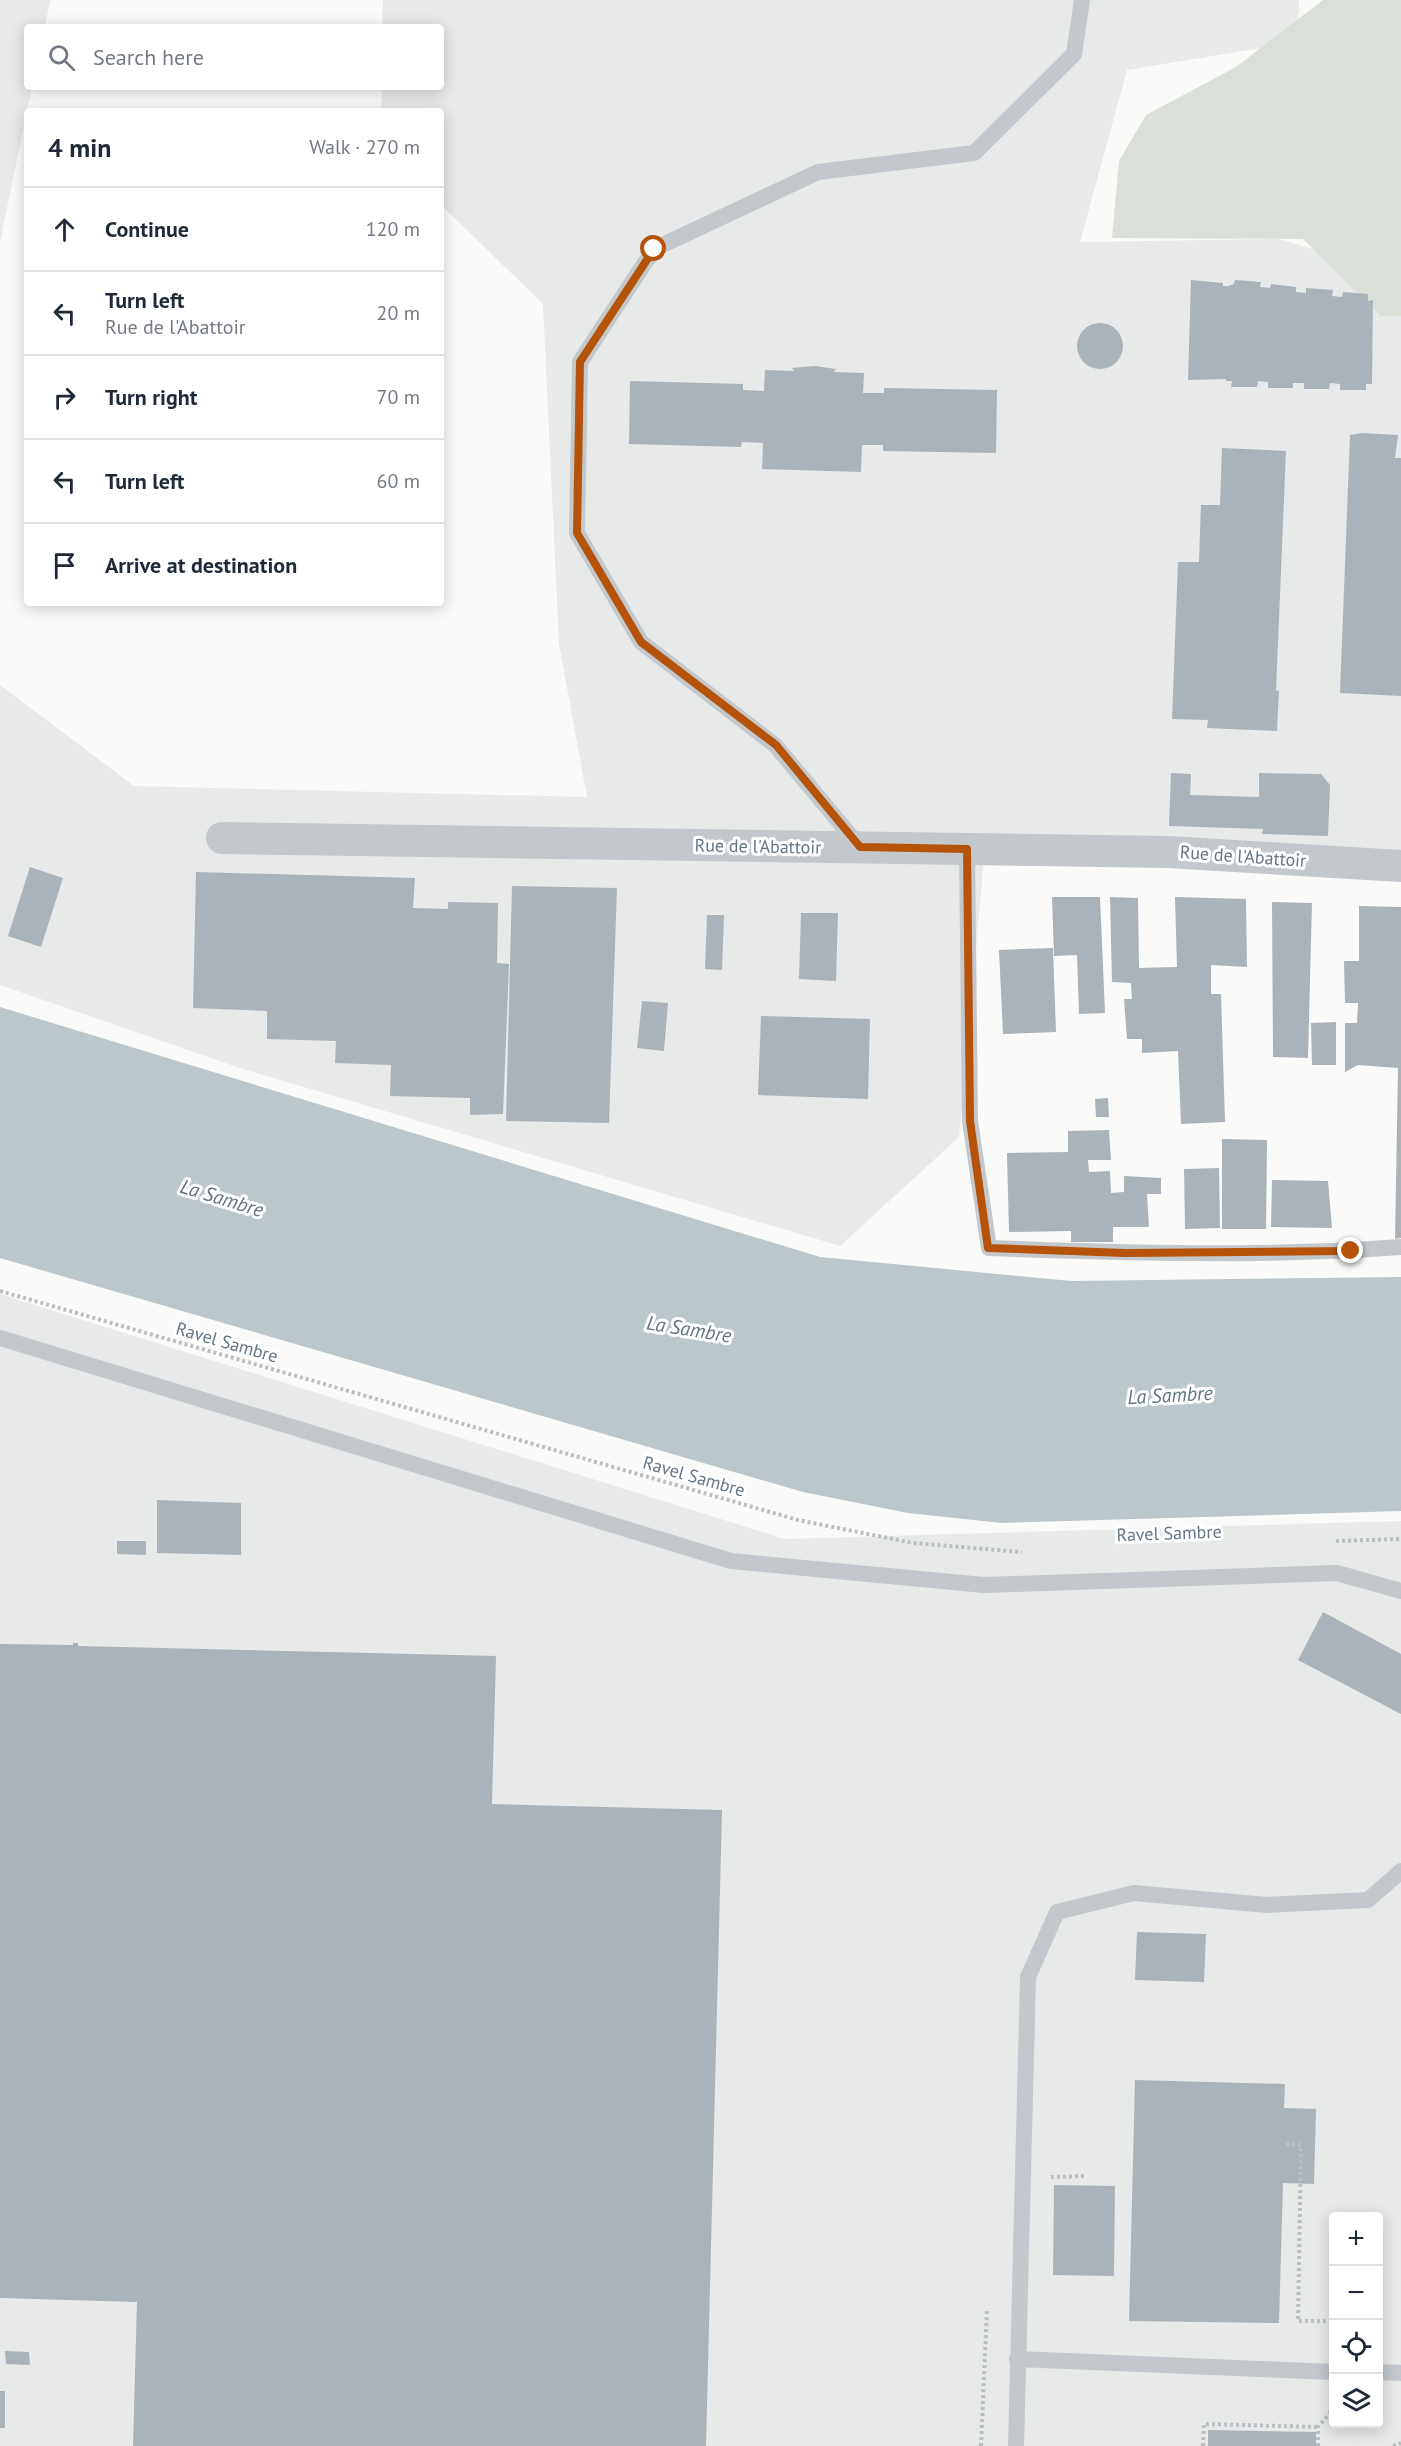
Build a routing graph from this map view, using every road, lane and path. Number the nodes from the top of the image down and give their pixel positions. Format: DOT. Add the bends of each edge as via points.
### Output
graph roads {
  1 [pos="1082,0"];
  2 [pos="222,838"];
  3 [pos="860,847"];
  4 [pos="967,849"];
  5 [pos="1401,866"];
  6 [pos="1401,1247"];
  7 [pos="0,1291"];
  8 [pos="0,1338"];
  9 [pos="1401,1539"];
  10 [pos="1330,1541"];
  11 [pos="1024,1552"];
  12 [pos="1401,1591"];
  13 [pos="1401,1871"];
  14 [pos="1286,2144"];
  15 [pos="1329,2321"];
  16 [pos="1017,2359"];
  17 [pos="1329,2372"];
  18 [pos="1383,2372"];
  19 [pos="1401,2373"];
  20 [pos="1329,2414"];
  21 [pos="1317,2427"];
  22 [pos="1401,2443"];
  23 [pos="1016,2446"];
  24 [pos="1203,2446"];
  25 [pos="1318,2446"];
  26 [pos="1393,2446"];
  1 -- 3 [label="lane" via="1074,54 974,153 818,172 654,249 580,362 577,533 641,642 776,745"];
  2 -- 3 [label="street, Rue de l'Abattoir"];
  3 -- 4 [label="street, Rue de l'Abattoir"];
  4 -- 5 [label="street, Rue de l'Abattoir" via="1168,852"];
  4 -- 6 [label="lane" via="970,1121 988,1248 1125,1253"];
  7 -- 11 [label="path, Ravel Sambre" via="798,1520 913,1544"];
  8 -- 12 [label="lane" via="731,1561 984,1585 1337,1573"];
  9 -- 10 [label="path"];
  13 -- 16 [label="lane" via="1368,1900 1268,1905 1134,1893 1057,1912 1028,1977"];
  14 -- 15 [label="path" via="1301,2145 1298,2321"];
  16 -- 17 [label="lane"];
  16 -- 23 [label="lane"];
  18 -- 19 [label="lane"];
  20 -- 21 [label="path"];
  21 -- 24 [label="path" via="1204,2424"];
  21 -- 25 [label="path"];
  22 -- 26 [label="path"];
}
